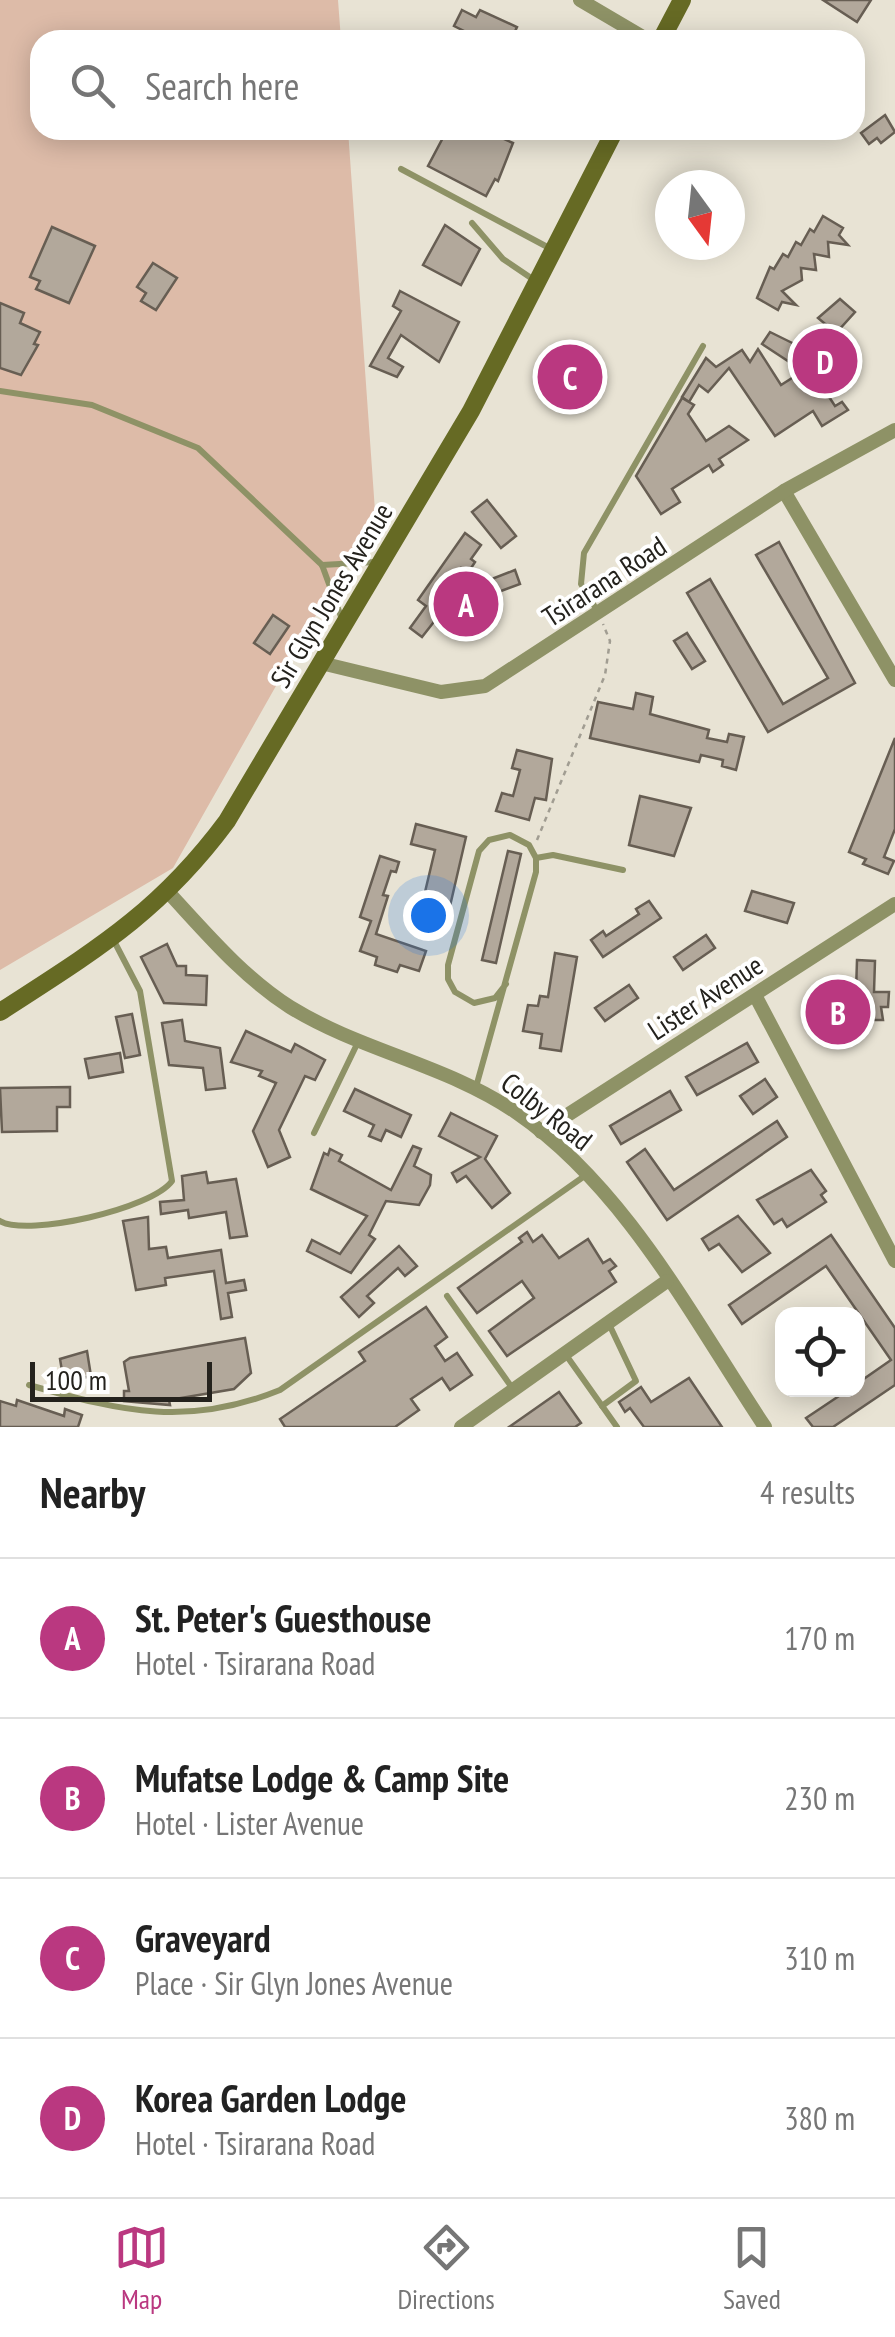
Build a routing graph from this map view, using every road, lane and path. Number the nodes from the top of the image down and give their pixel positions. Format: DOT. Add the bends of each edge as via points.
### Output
graph roads {
  1 [pos="580,0"];
  2 [pos="682,0"];
  3 [pos="631,30"];
  4 [pos="666,30"];
  5 [pos="610,140"];
  6 [pos="401,169"];
  7 [pos="472,223"];
  8 [pos="554,250"];
  9 [pos="537,283"];
  10 [pos="704,346"];
  11 [pos="0,390"];
  12 [pos="895,430"];
  13 [pos="784,491"];
  14 [pos="384,562"];
  15 [pos="322,565"];
  16 [pos="600,614"];
  17 [pos="344,625"];
  18 [pos="321,663"];
  19 [pos="895,680"];
  20 [pos="535,854"];
  21 [pos="623,870"];
  22 [pos="169,893"];
  23 [pos="895,904"];
  24 [pos="112,938"];
  25 [pos="506,984"];
  26 [pos="755,995"];
  27 [pos="0,1012"];
  28 [pos="360,1039"];
  29 [pos="476,1088"];
  30 [pos="541,1132"];
  31 [pos="314,1133"];
  32 [pos="587,1174"];
  33 [pos="0,1221"];
  34 [pos="895,1262"];
  35 [pos="668,1281"];
  36 [pos="447,1296"];
  37 [pos="608,1323"];
  38 [pos="565,1354"];
  39 [pos="29,1385"];
  40 [pos="514,1390"];
  41 [pos="602,1406"];
  42 [pos="461,1427"];
  43 [pos="617,1427"];
  44 [pos="765,1427"];
  1 -- 3 [label="street"];
  2 -- 4 [label="main road"];
  5 -- 8 [label="main road, Sir Glyn Jones Avenue"];
  6 -- 8 [label="lane"];
  7 -- 9 [label="lane" via="503,259"];
  8 -- 9 [label="main road, Sir Glyn Jones Avenue"];
  9 -- 14 [label="main road, Sir Glyn Jones Avenue"];
  10 -- 16 [label="lane" via="584,553 581,584"];
  11 -- 15 [label="lane" via="92,405 179,436"];
  12 -- 13 [label="street, Tsirarana Road"];
  13 -- 16 [label="street, Tsirarana Road"];
  13 -- 19 [label="street"];
  14 -- 15 [label="lane"];
  14 -- 17 [label="main road, Sir Glyn Jones Avenue"];
  15 -- 17 [label="lane"];
  16 -- 18 [label="street, Tsirarana Road" via="500,680 470,691 441,692"];
  16 -- 20 [label="path" via="610,641 605,675"];
  17 -- 18 [label="main road, Sir Glyn Jones Avenue"];
  18 -- 22 [label="main road, Sir Glyn Jones Avenue" via="254,780"];
  20 -- 21 [label="lane"];
  20 -- 25 [label="lane"];
  20 -- 25 [label="lane" via="510,834 483,844 448,965 451,986 467,1001 488,1001"];
  22 -- 24 [label="main road, Sir Glyn Jones Avenue"];
  22 -- 28 [label="street, Colby Road" via="258,984 314,1020"];
  23 -- 26 [label="street, Lister Avenue"];
  24 -- 27 [label="main road, Sir Glyn Jones Avenue"];
  24 -- 33 [label="lane" via="140,991 172,1181 152,1199 117,1210 22,1226"];
  25 -- 29 [label="lane"];
  26 -- 30 [label="street, Lister Avenue"];
  26 -- 34 [label="street"];
  28 -- 29 [label="street, Colby Road"];
  28 -- 31 [label="lane"];
  29 -- 30 [label="street, Colby Road"];
  30 -- 32 [label="street, Colby Road"];
  32 -- 35 [label="street, Colby Road"];
  32 -- 39 [label="lane" via="280,1390 229,1416 169,1421"];
  35 -- 37 [label="street"];
  35 -- 44 [label="street, Colby Road"];
  36 -- 40 [label="lane"];
  37 -- 38 [label="street"];
  37 -- 41 [label="lane" via="636,1381"];
  38 -- 40 [label="street"];
  38 -- 41 [label="lane"];
  40 -- 42 [label="street"];
  41 -- 43 [label="lane"];
}
